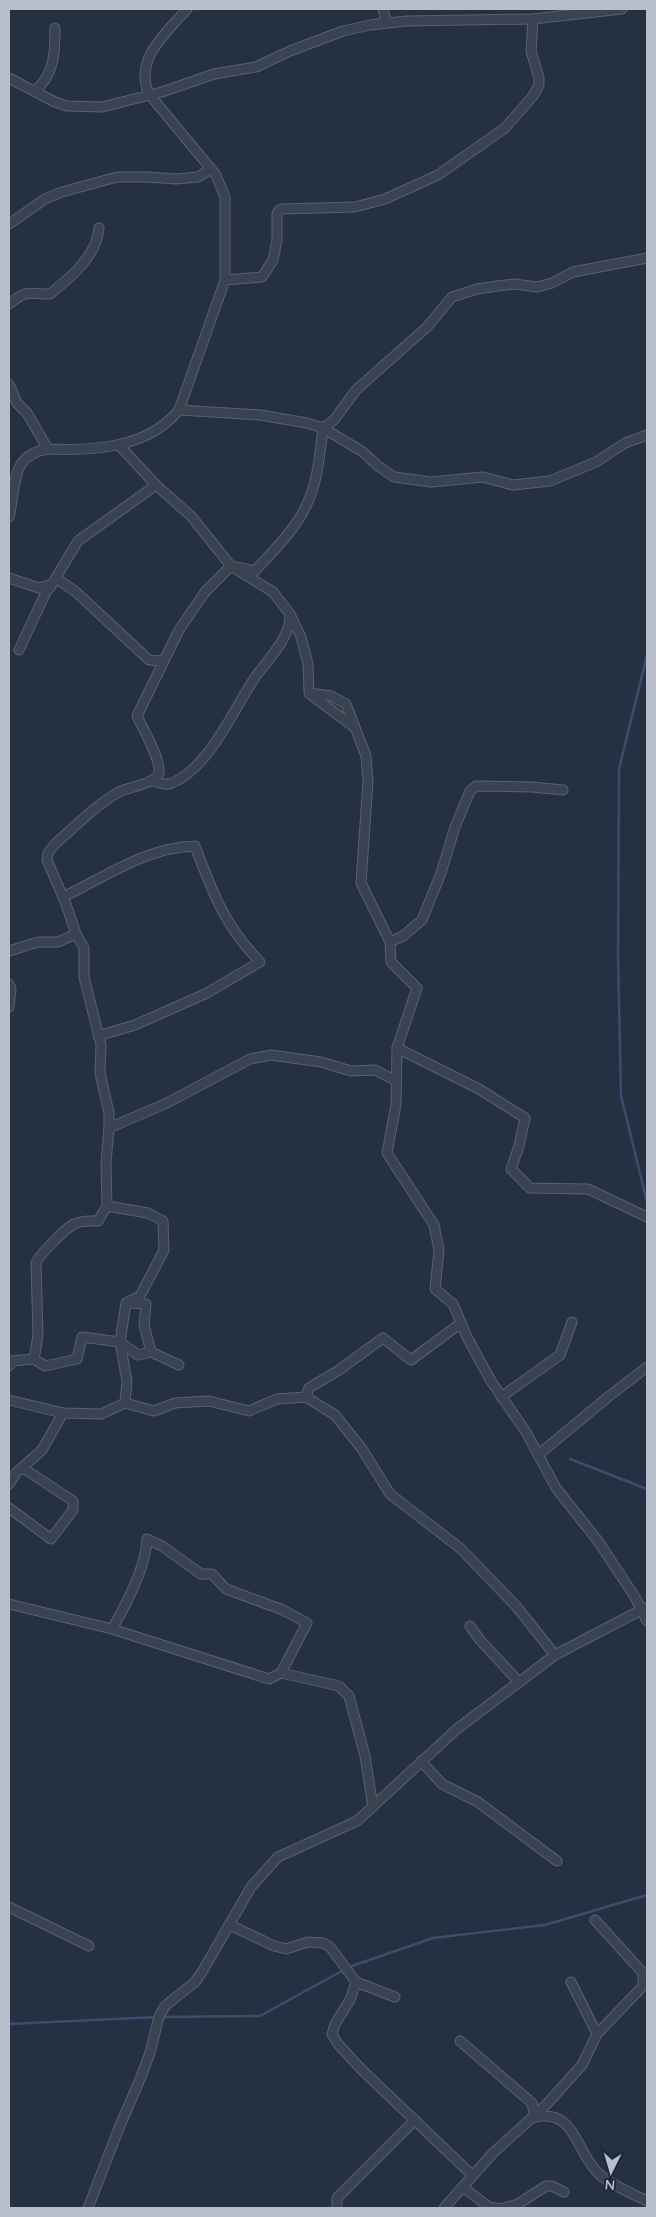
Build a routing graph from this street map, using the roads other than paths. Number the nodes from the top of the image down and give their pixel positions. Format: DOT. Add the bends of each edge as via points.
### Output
graph roads {
  1 [pos="187,9"];
  2 [pos="383,9"];
  3 [pos="622,9"];
  4 [pos="557,13"];
  5 [pos="534,19"];
  6 [pos="384,23"];
  7 [pos="55,28"];
  8 [pos="9,78"];
  9 [pos="34,91"];
  10 [pos="149,94"];
  11 [pos="211,169"];
  12 [pos="9,224"];
  13 [pos="99,228"];
  14 [pos="647,258"];
  15 [pos="225,280"];
  16 [pos="9,304"];
  17 [pos="9,384"];
  18 [pos="179,410"];
  19 [pos="323,428"];
  20 [pos="647,435"];
  21 [pos="119,445"];
  22 [pos="48,449"];
  23 [pos="156,485"];
  24 [pos="9,517"];
  25 [pos="230,566"];
  26 [pos="9,578"];
  27 [pos="54,581"];
  28 [pos="290,614"];
  29 [pos="19,650"];
  30 [pos="162,661"];
  31 [pos="309,693"];
  32 [pos="354,727"];
  33 [pos="154,781"];
  34 [pos="563,790"];
  35 [pos="63,897"];
  36 [pos="76,934"];
  37 [pos="390,942"];
  38 [pos="9,951"];
  39 [pos="9,984"];
  40 [pos="9,1007"];
  41 [pos="98,1036"];
  42 [pos="396,1048"];
  43 [pos="396,1081"];
  44 [pos="109,1128"];
  45 [pos="107,1206"];
  46 [pos="647,1217"];
  47 [pos="126,1303"];
  48 [pos="572,1322"];
  49 [pos="461,1323"];
  50 [pos="120,1342"];
  51 [pos="151,1352"];
  52 [pos="34,1359"];
  53 [pos="180,1365"];
  54 [pos="9,1366"];
  55 [pos="647,1367"];
  56 [pos="306,1397"];
  57 [pos="501,1397"];
  58 [pos="9,1400"];
  59 [pos="125,1403"];
  60 [pos="63,1413"];
  61 [pos="538,1455"];
  62 [pos="22,1468"];
  63 [pos="9,1484"];
  64 [pos="9,1508"];
  65 [pos="9,1604"];
  66 [pos="644,1608"];
  67 [pos="647,1621"];
  68 [pos="470,1626"];
  69 [pos="112,1629"];
  70 [pos="554,1655"];
  71 [pos="281,1673"];
  72 [pos="519,1682"];
  73 [pos="421,1761"];
  74 [pos="373,1807"];
  75 [pos="557,1861"];
  76 [pos="9,1907"];
  77 [pos="595,1920"];
  78 [pos="230,1925"];
  79 [pos="89,1946"];
  80 [pos="356,1982"];
  81 [pos="571,1982"];
  82 [pos="395,1997"];
  83 [pos="597,2034"];
  84 [pos="460,2041"];
  85 [pos="534,2117"];
  86 [pos="415,2120"];
  87 [pos="472,2175"];
  88 [pos="464,2188"];
  89 [pos="564,2192"];
  90 [pos="647,2201"];
  91 [pos="88,2208"];
  92 [pos="337,2208"];
  93 [pos="444,2208"];
  94 [pos="498,2208"];
  95 [pos="504,2208"];
  1 -- 10 [label="street" via="150,53 145,68 145,87"];
  2 -- 6 [label="street"];
  3 -- 4 [label="street"];
  4 -- 5 [label="street"];
  5 -- 6 [label="street"];
  5 -- 15 [label="street" via="531,51 539,85 505,128 438,175 385,199 355,206 281,210 277,213 273,260 262,277"];
  6 -- 10 [label="street" via="343,31 256,67 214,74"];
  7 -- 9 [label="street" via="54,59 42,84"];
  8 -- 9 [label="street"];
  9 -- 10 [label="street" via="55,102 87,108"];
  10 -- 11 [label="street"];
  11 -- 12 [label="street" via="198,177 176,179 117,177 62,192"];
  11 -- 15 [label="street" via="225,197"];
  13 -- 16 [label="street" via="93,251 59,287 50,294 30,292 19,295"];
  14 -- 19 [label="street" via="573,272 537,287 497,286 452,297 427,327 356,390 334,420"];
  15 -- 18 [label="street"];
  17 -- 22 [label="street" via="17,403 27,413"];
  18 -- 19 [label="street" via="260,415"];
  18 -- 21 [label="street" via="169,422 135,441"];
  19 -- 20 [label="street" via="363,452 394,477 431,482 483,476 512,485 550,481 596,462 625,443"];
  19 -- 25 [label="street" via="318,470 307,504 294,525 255,571"];
  21 -- 22 [label="street" via="84,450"];
  21 -- 23 [label="street"];
  22 -- 24 [label="street" via="35,451 19,465"];
  23 -- 25 [label="street" via="191,516"];
  23 -- 27 [label="street" via="78,541"];
  25 -- 28 [label="street" via="272,592"];
  25 -- 30 [label="street" via="205,592"];
  26 -- 27 [label="street" via="40,588"];
  27 -- 29 [label="street"];
  27 -- 30 [label="street" via="76,592 149,660"];
  28 -- 31 [label="street" via="301,637 308,664"];
  28 -- 33 [label="street" via="290,623 276,649 204,757 171,784"];
  30 -- 33 [label="street" via="138,716 157,760 159,772"];
  31 -- 32 [label="street"];
  31 -- 32 [label="street" via="331,696 346,704"];
  32 -- 37 [label="street" via="366,756 368,781 361,884"];
  33 -- 35 [label="street" via="114,794 54,845 47,860"];
  34 -- 37 [label="street" via="476,786 470,791 422,920"];
  35 -- 36 [label="street"];
  35 -- 41 [label="street" via="120,867 174,846 195,846 212,892 229,925 260,962 205,994 135,1026"];
  36 -- 38 [label="street" via="58,942 38,942"];
  36 -- 41 [label="street" via="84,948 84,977"];
  37 -- 42 [label="street" via="391,962 417,988"];
  39 -- 40 [label="street"];
  41 -- 44 [label="street"];
  42 -- 43 [label="street"];
  42 -- 46 [label="street" via="479,1089 525,1118 520,1146 511,1169 530,1188 588,1189"];
  43 -- 44 [label="street" via="375,1070 351,1071 321,1062 271,1055 250,1059 167,1103"];
  43 -- 49 [label="street" via="396,1105 387,1154 434,1224 439,1250 435,1289 453,1304"];
  44 -- 45 [label="street"];
  45 -- 47 [label="street" via="148,1213 163,1221 164,1250 140,1296"];
  45 -- 52 [label="street" via="98,1221 76,1223 38,1258 38,1335"];
  47 -- 50 [label="street"];
  47 -- 51 [label="street" via="146,1304 144,1325"];
  48 -- 57 [label="street" via="560,1355"];
  49 -- 56 [label="street" via="411,1360 383,1338 309,1388"];
  49 -- 57 [label="street"];
  50 -- 51 [label="street" via="138,1355"];
  50 -- 52 [label="street" via="82,1337 77,1359 45,1366"];
  50 -- 59 [label="street" via="127,1381"];
  51 -- 53 [label="street"];
  52 -- 54 [label="street" via="12,1361"];
  55 -- 61 [label="street"];
  56 -- 59 [label="street" via="277,1400 249,1411 209,1401 175,1404 154,1411"];
  56 -- 70 [label="street" via="335,1415 362,1448 390,1494 460,1548 516,1606"];
  57 -- 61 [label="street"];
  58 -- 60 [label="street"];
  59 -- 60 [label="street" via="101,1414"];
  60 -- 62 [label="street" via="42,1450"];
  61 -- 66 [label="street" via="556,1488 598,1540"];
  62 -- 63 [label="street"];
  62 -- 64 [label="street" via="73,1501 73,1510 51,1539"];
  65 -- 69 [label="street"];
  66 -- 67 [label="street"];
  66 -- 70 [label="street"];
  68 -- 72 [label="street"];
  69 -- 71 [label="street" via="269,1679"];
  69 -- 71 [label="street" via="137,1577 147,1539 200,1574 212,1574 226,1589 283,1610 307,1623"];
  70 -- 72 [label="street"];
  71 -- 74 [label="street" via="339,1686 349,1696 365,1756"];
  72 -- 73 [label="street"];
  73 -- 74 [label="street"];
  73 -- 75 [label="street" via="442,1784 478,1802"];
  74 -- 78 [label="street" via="338,1832 278,1857 251,1887"];
  76 -- 79 [label="street"];
  77 -- 83 [label="street" via="643,1973 643,1986 638,1993"];
  78 -- 80 [label="street" via="286,1949 308,1942 323,1943 348,1968"];
  78 -- 91 [label="street" via="195,1982 166,2006 159,2017 144,2069"];
  80 -- 82 [label="street"];
  80 -- 86 [label="street" via="332,2034 362,2069"];
  81 -- 83 [label="street"];
  83 -- 85 [label="street" via="582,2065"];
  84 -- 85 [label="street" via="532,2103"];
  85 -- 87 [label="street"];
  85 -- 90 [label="street" via="553,2115 561,2119 600,2174"];
  86 -- 87 [label="street"];
  86 -- 92 [label="street" via="337,2198"];
  87 -- 88 [label="street"];
  88 -- 93 [label="street"];
  88 -- 94 [label="street" via="489,2207"];
  89 -- 95 [label="street" via="546,2186 518,2204"];
}
